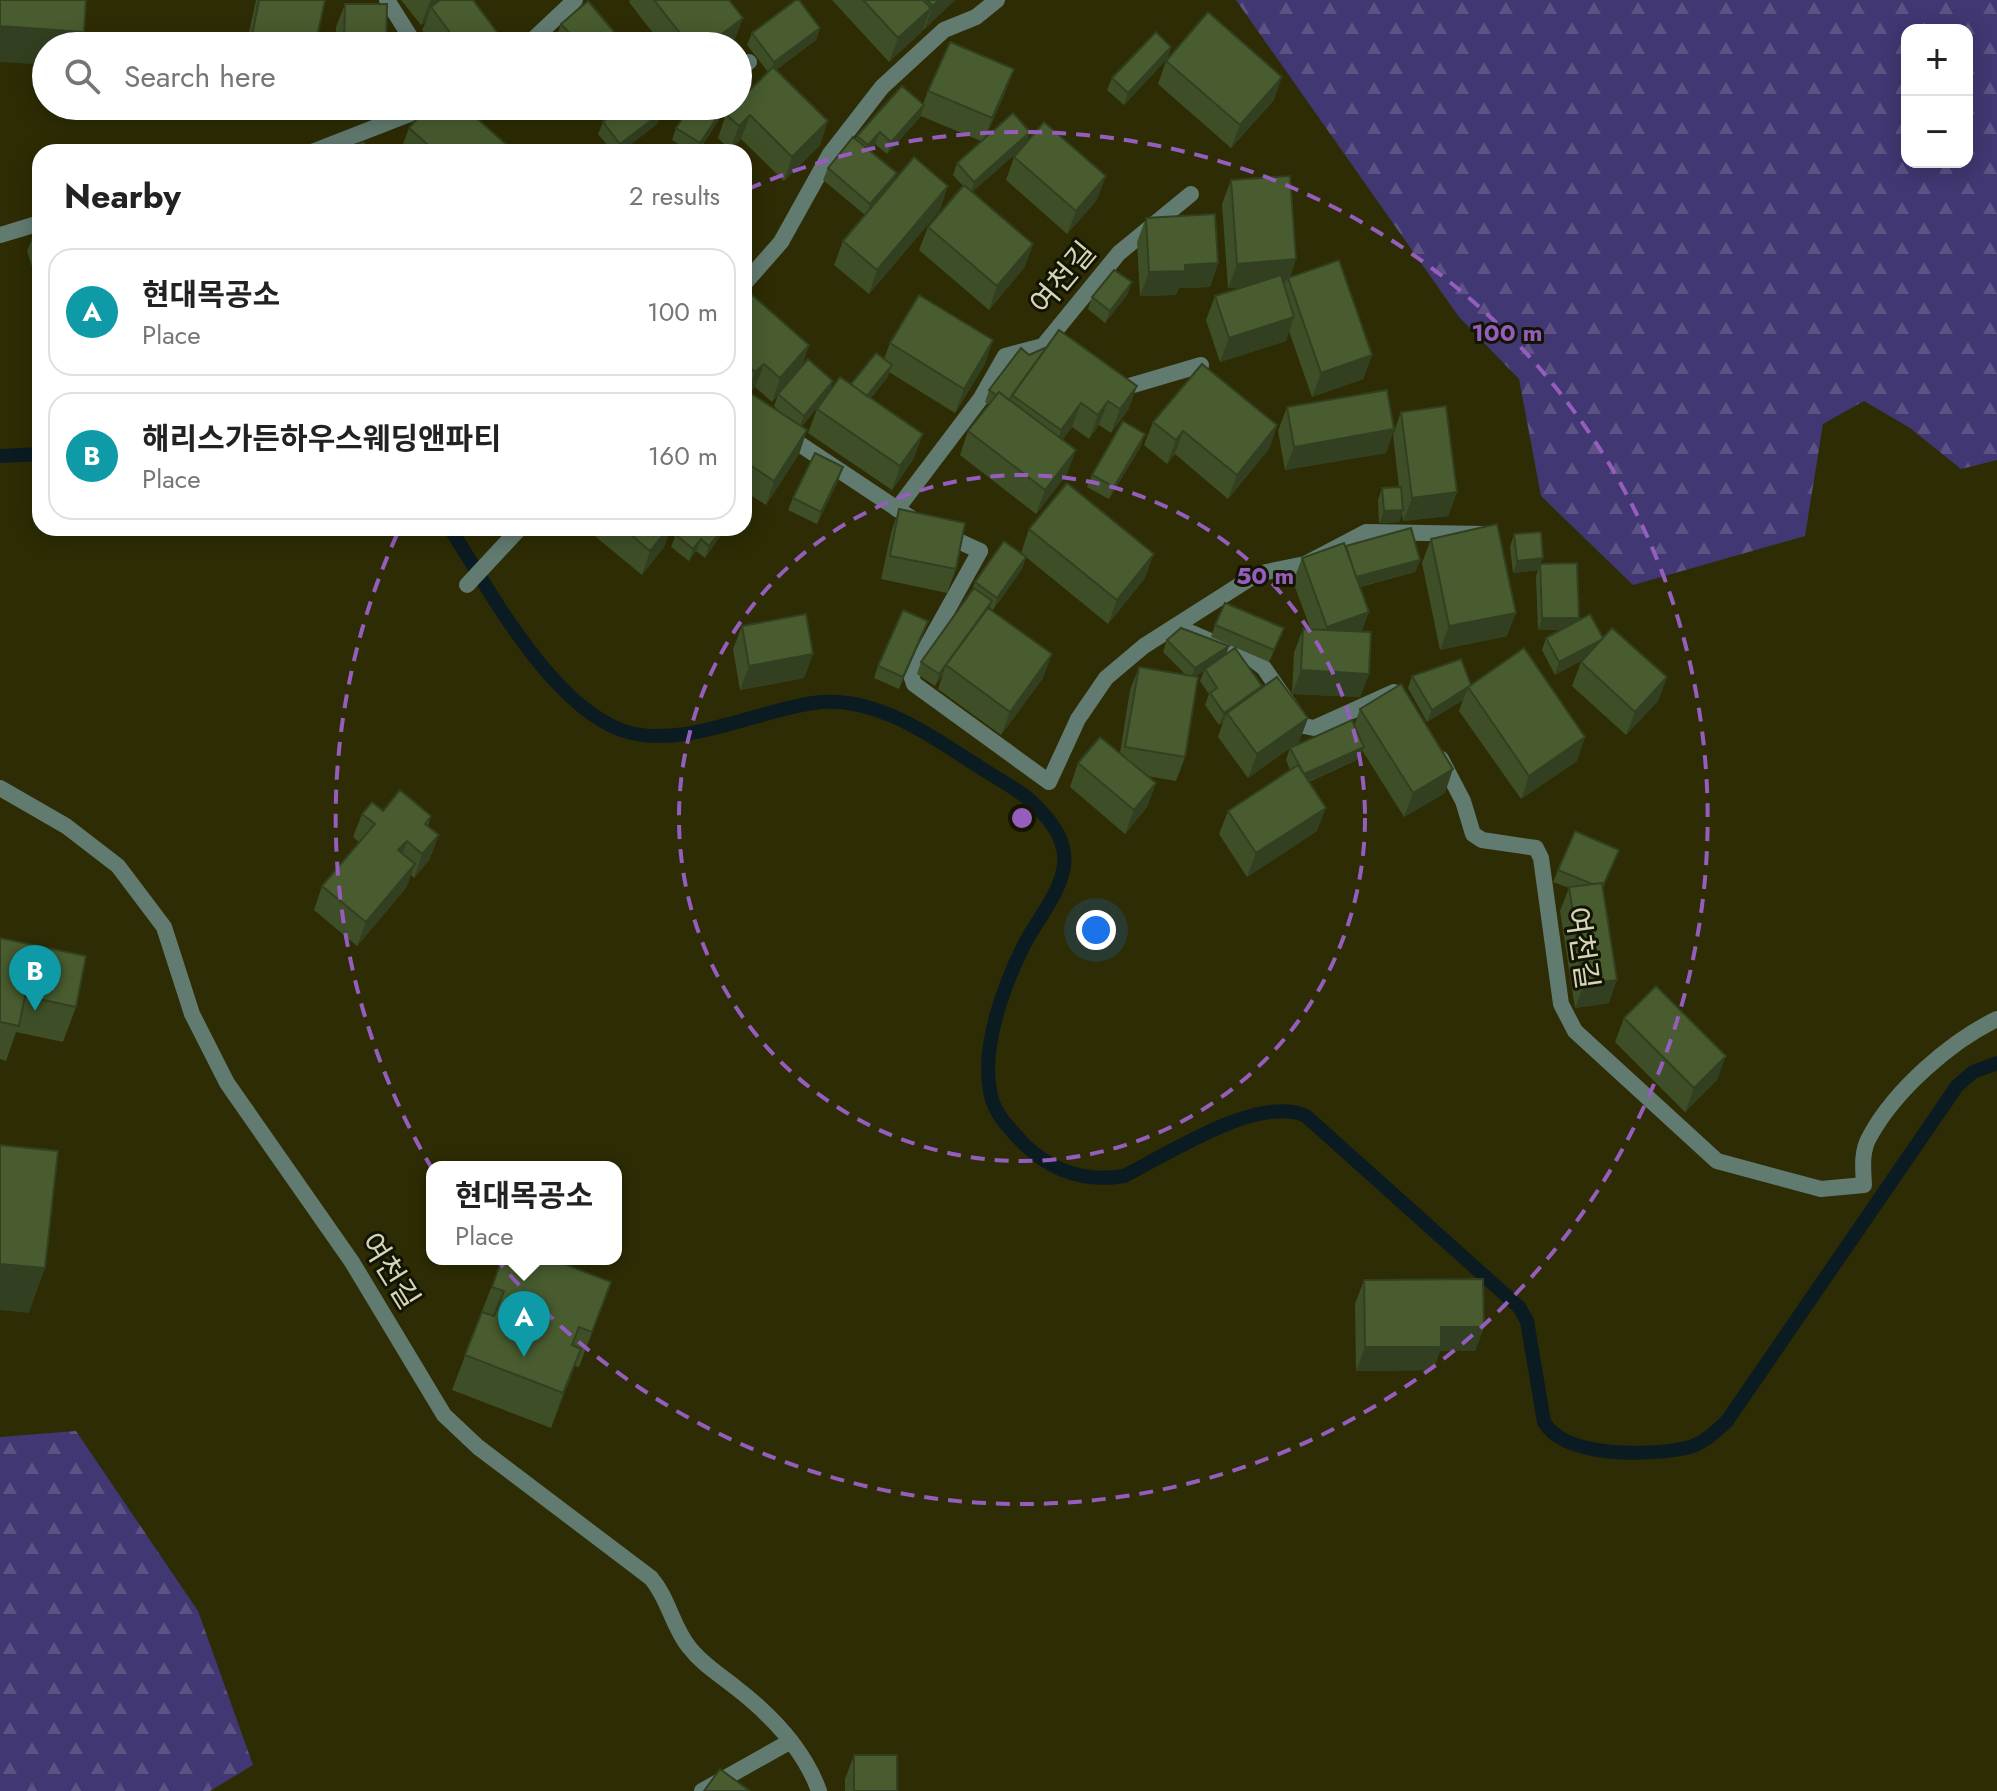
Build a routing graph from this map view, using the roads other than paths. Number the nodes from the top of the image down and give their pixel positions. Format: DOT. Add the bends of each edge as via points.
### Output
graph roads {
  1 [pos="387,0"];
  2 [pos="997,0"];
  3 [pos="581,4"];
  4 [pos="407,32"];
  5 [pos="544,32"];
  6 [pos="394,120"];
  7 [pos="333,144"];
  8 [pos="1191,194"];
  9 [pos="32,225"];
  10 [pos="0,235"];
  11 [pos="752,275"];
  12 [pos="1201,365"];
  13 [pos="1103,383"];
  14 [pos="770,425"];
  15 [pos="897,509"];
  16 [pos="513,536"];
  17 [pos="1497,538"];
  18 [pos="467,585"];
  19 [pos="1176,626"];
  20 [pos="1404,705"];
  21 [pos="1431,744"];
  22 [pos="0,788"];
  23 [pos="1997,1019"];
  24 [pos="791,1741"];
  25 [pos="702,1791"];
  26 [pos="819,1791"];
  1 -- 4 [label="street"];
  2 -- 11 [label="street" via="976,17 944,30 882,87 830,154 781,242"];
  3 -- 5 [label="street"];
  6 -- 7 [label="street"];
  8 -- 15 [label="street, 여천길" via="1119,253 1049,349 1005,356 981,398"];
  9 -- 10 [label="street"];
  12 -- 13 [label="street" via="1115,391"];
  14 -- 15 [label="street"];
  15 -- 19 [label="street" via="980,551 911,675 914,684 1049,782 1078,719 1106,678"];
  16 -- 18 [label="street"];
  17 -- 19 [label="street" via="1460,531 1366,532 1305,564 1257,574"];
  19 -- 20 [label="street" via="1254,660 1304,726 1314,728 1395,691"];
  21 -- 23 [label="street, 여천길" via="1463,801 1473,834 1536,848 1561,1004 1575,1031 1717,1161 1821,1189 1864,1185 1862,1159 1869,1137 1901,1096 1969,1032"];
  22 -- 24 [label="street, 여천길" via="66,826 118,866 164,927 192,1014 227,1083 352,1262 444,1415 478,1447 651,1578 665,1594 686,1645"];
  24 -- 25 [label="street"];
  24 -- 26 [label="street, 여천길"];
}
